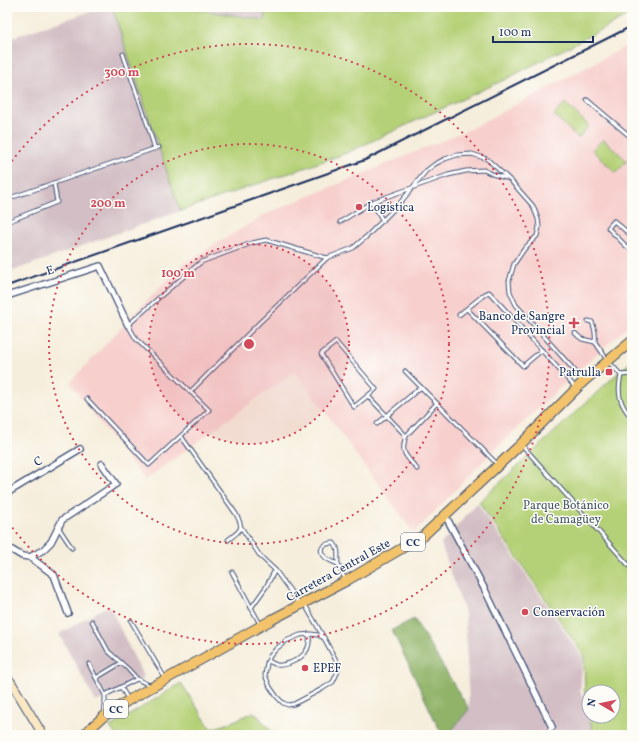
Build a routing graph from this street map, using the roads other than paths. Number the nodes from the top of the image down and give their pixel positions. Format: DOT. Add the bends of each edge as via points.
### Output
graph roads {
  1 [pos="123,54"];
  2 [pos="586,100"];
  3 [pos="632,138"];
  4 [pos="159,147"];
  5 [pos="155,149"];
  6 [pos="508,179"];
  7 [pos="54,183"];
  8 [pos="413,187"];
  9 [pos="7,198"];
  10 [pos="372,202"];
  11 [pos="383,220"];
  12 [pos="7,222"];
  13 [pos="340,222"];
  14 [pos="632,236"];
  15 [pos="632,248"];
  16 [pos="327,258"];
  17 [pos="7,296"];
  18 [pos="467,309"];
  19 [pos="460,315"];
  20 [pos="588,321"];
  21 [pos="128,325"];
  22 [pos="575,333"];
  23 [pos="632,341"];
  24 [pos="595,342"];
  25 [pos="542,350"];
  26 [pos="608,361"];
  27 [pos="405,370"];
  28 [pos="632,374"];
  29 [pos="621,375"];
  30 [pos="584,381"];
  31 [pos="421,387"];
  32 [pos="576,389"];
  33 [pos="190,392"];
  34 [pos="368,396"];
  35 [pos="87,399"];
  36 [pos="437,403"];
  37 [pos="387,416"];
  38 [pos="632,418"];
  39 [pos="377,424"];
  40 [pos="180,436"];
  41 [pos="406,436"];
  42 [pos="520,444"];
  43 [pos="80,449"];
  44 [pos="102,464"];
  45 [pos="498,465"];
  46 [pos="417,469"];
  47 [pos="7,493"];
  48 [pos="445,515"];
  49 [pos="58,527"];
  50 [pos="241,527"];
  51 [pos="228,540"];
  52 [pos="7,548"];
  53 [pos="72,548"];
  54 [pos="30,557"];
  55 [pos="338,564"];
  56 [pos="632,569"];
  57 [pos="275,570"];
  58 [pos="232,572"];
  59 [pos="346,581"];
  60 [pos="302,604"];
  61 [pos="251,608"];
  62 [pos="68,613"];
  63 [pos="92,621"];
  64 [pos="131,621"];
  65 [pos="261,626"];
  66 [pos="309,634"];
  67 [pos="324,638"];
  68 [pos="268,661"];
  69 [pos="121,663"];
  70 [pos="89,664"];
  71 [pos="96,678"];
  72 [pos="137,678"];
  73 [pos="8,679"];
  74 [pos="166,680"];
  75 [pos="120,687"];
  76 [pos="153,687"];
  77 [pos="105,695"];
  78 [pos="129,700"];
  79 [pos="103,717"];
  80 [pos="552,727"];
  81 [pos="43,735"];
  82 [pos="83,735"];
  83 [pos="545,735"];
  1 -- 5 [label="lane"];
  2 -- 3 [label="lane"];
  4 -- 5 [label="lane"];
  5 -- 7 [label="lane"];
  6 -- 8 [label="lane" via="484,170 466,171"];
  6 -- 8 [label="lane" via="487,159 472,154 457,155 435,164"];
  6 -- 30 [label="lane" via="533,206 539,227 537,236 514,264 510,292 516,305"];
  7 -- 9 [label="lane"];
  7 -- 12 [label="lane" via="57,202"];
  8 -- 10 [label="lane"];
  8 -- 11 [label="lane"];
  10 -- 11 [label="lane"];
  10 -- 13 [label="lane"];
  11 -- 16 [label="lane" via="353,248"];
  14 -- 15 [label="lane" via="614,221 608,228 628,248"];
  16 -- 21 [label="lane" via="266,240 252,243 201,262"];
  16 -- 33 [label="lane"];
  17 -- 21 [label="street, E" via="100,266"];
  18 -- 19 [label="lane"];
  18 -- 25 [label="lane" via="523,366"];
  18 -- 25 [label="lane" via="489,292"];
  20 -- 24 [label="lane" via="592,322 594,327"];
  21 -- 33 [label="lane" via="136,339"];
  22 -- 24 [label="lane" via="582,339"];
  23 -- 26 [label="main road, Carretera Central Este / CC"];
  24 -- 26 [label="lane"];
  25 -- 32 [label="lane"];
  26 -- 29 [label="lane"];
  26 -- 30 [label="main road, Carretera Central Este / CC"];
  27 -- 31 [label="lane"];
  28 -- 29 [label="lane"];
  29 -- 38 [label="lane" via="618,386 622,405"];
  30 -- 32 [label="main road, Carretera Central Este / CC"];
  31 -- 36 [label="lane"];
  31 -- 37 [label="lane"];
  32 -- 42 [label="main road, Carretera Central Este / CC"];
  33 -- 40 [label="lane" via="209,410"];
  34 -- 34 [label="lane" via="376,389 336,342 321,354 354,407"];
  34 -- 37 [label="lane"];
  35 -- 40 [label="lane" via="149,465"];
  36 -- 41 [label="lane"];
  36 -- 45 [label="lane"];
  37 -- 39 [label="lane"];
  37 -- 41 [label="lane"];
  40 -- 50 [label="lane" via="236,514"];
  41 -- 46 [label="lane" via="403,452"];
  42 -- 45 [label="main road, Carretera Central Este / CC"];
  42 -- 56 [label="lane"];
  43 -- 47 [label="street, C"];
  44 -- 49 [label="street" via="116,484 62,520"];
  45 -- 48 [label="main road, Carretera Central Este / CC"];
  48 -- 59 [label="main road, Carretera Central Este / CC" via="423,536"];
  48 -- 80 [label="street"];
  49 -- 53 [label="lane"];
  49 -- 54 [label="street" via="51,542"];
  50 -- 51 [label="lane"];
  50 -- 57 [label="lane" via="260,556"];
  52 -- 54 [label="street"];
  54 -- 62 [label="street" via="54,575"];
  55 -- 55 [label="lane" via="336,545 325,544 322,553"];
  55 -- 59 [label="lane"];
  57 -- 60 [label="lane"];
  57 -- 61 [label="lane"];
  58 -- 61 [label="lane"];
  59 -- 60 [label="main road, Carretera Central Este / CC"];
  60 -- 65 [label="main road, Carretera Central Este / CC"];
  60 -- 67 [label="lane"];
  61 -- 65 [label="lane"];
  63 -- 69 [label="lane" via="108,651"];
  64 -- 74 [label="lane"];
  65 -- 74 [label="main road, Carretera Central Este / CC"];
  66 -- 67 [label="lane"];
  66 -- 68 [label="lane" via="286,641"];
  66 -- 68 [label="lane" via="309,646 302,656 284,665"];
  67 -- 68 [label="lane" via="338,664 338,671 333,682 294,704 284,703 270,687 265,675"];
  69 -- 71 [label="lane"];
  69 -- 72 [label="lane"];
  70 -- 71 [label="lane"];
  71 -- 77 [label="lane"];
  72 -- 75 [label="lane"];
  72 -- 76 [label="lane"];
  73 -- 81 [label="street"];
  74 -- 76 [label="main road, Carretera Central Este / CC"];
  75 -- 77 [label="lane"];
  75 -- 78 [label="lane"];
  76 -- 78 [label="main road, Carretera Central Este / CC"];
  77 -- 79 [label="lane"];
  78 -- 79 [label="main road, Carretera Central Este / CC"];
  79 -- 82 [label="main road, Carretera Central Este / CC"];
  80 -- 83 [label="lane"];
}
